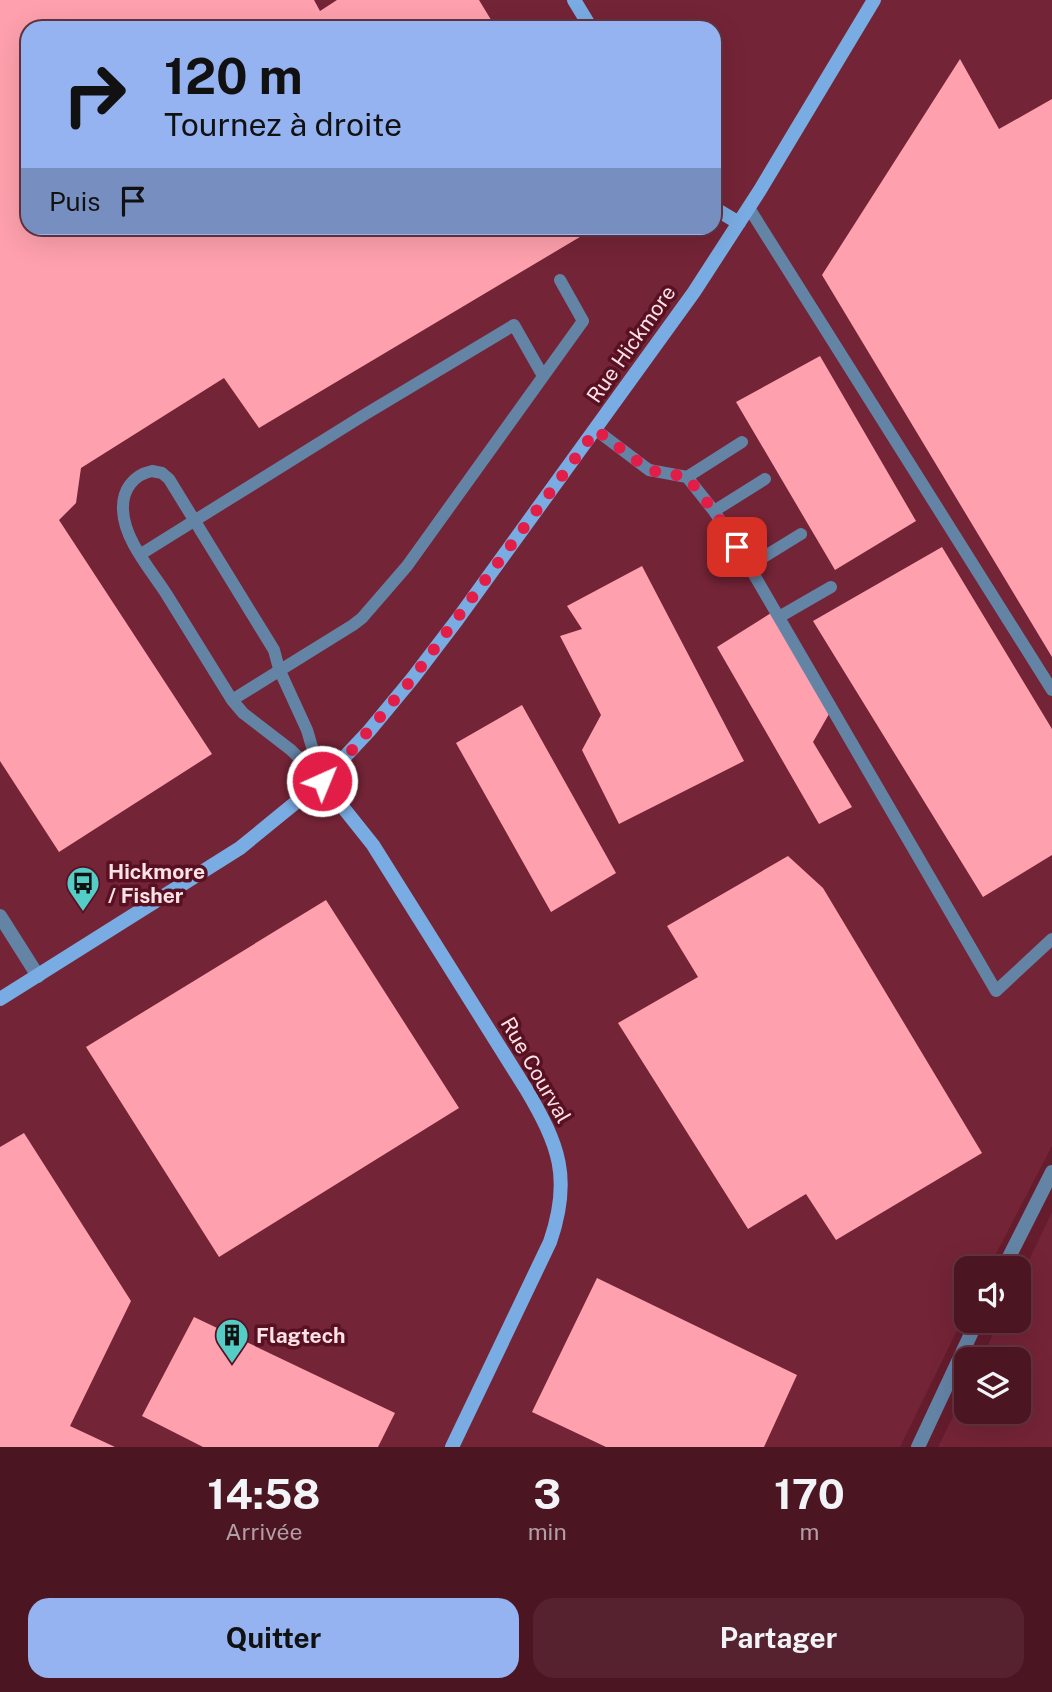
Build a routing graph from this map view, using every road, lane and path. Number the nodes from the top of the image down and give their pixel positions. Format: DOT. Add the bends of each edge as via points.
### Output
graph roads {
  1 [pos="573,0"];
  2 [pos="874,0"];
  3 [pos="586,21"];
  4 [pos="749,208"];
  5 [pos="721,212"];
  6 [pos="739,223"];
  7 [pos="560,280"];
  8 [pos="543,376"];
  9 [pos="596,430"];
  10 [pos="742,442"];
  11 [pos="687,477"];
  12 [pos="765,479"];
  13 [pos="714,511"];
  14 [pos="194,520"];
  15 [pos="801,534"];
  16 [pos="141,554"];
  17 [pos="749,566"];
  18 [pos="831,587"];
  19 [pos="779,617"];
  20 [pos="279,669"];
  21 [pos="1052,690"];
  22 [pos="232,700"];
  23 [pos="322,781"];
  24 [pos="0,916"];
  25 [pos="1052,939"];
  26 [pos="38,976"];
  27 [pos="0,999"];
  28 [pos="1052,1172"];
  29 [pos="1010,1256"];
  30 [pos="971,1333"];
  31 [pos="452,1447"];
  32 [pos="918,1447"];
  1 -- 3 [label="street"];
  2 -- 4 [label="street, Rue Hickmore"];
  4 -- 6 [label="street, Rue Hickmore"];
  4 -- 21 [label="lane"];
  5 -- 6 [label="street"];
  6 -- 9 [label="street, Rue Hickmore"];
  7 -- 8 [label="lane" via="583,321"];
  8 -- 14 [label="lane" via="514,326"];
  8 -- 20 [label="lane" via="407,566 362,618"];
  9 -- 11 [label="lane" via="649,470"];
  9 -- 23 [label="street, Rue Hickmore" via="412,679"];
  10 -- 11 [label="lane"];
  11 -- 13 [label="lane"];
  12 -- 13 [label="lane"];
  13 -- 17 [label="lane"];
  14 -- 16 [label="lane"];
  14 -- 16 [label="lane" via="169,479 162,473 142,473 127,488 122,512"];
  14 -- 20 [label="lane" via="274,650"];
  15 -- 17 [label="lane"];
  16 -- 22 [label="lane"];
  17 -- 19 [label="lane"];
  18 -- 19 [label="lane"];
  19 -- 25 [label="lane" via="996,990"];
  20 -- 22 [label="lane"];
  20 -- 23 [label="lane" via="307,730"];
  22 -- 23 [label="lane"];
  23 -- 26 [label="street, Rue Hickmore" via="240,848"];
  23 -- 31 [label="street, Rue Courval" via="373,845 526,1089 559,1158 562,1195 550,1242"];
  24 -- 26 [label="street"];
  26 -- 27 [label="street, Rue Hickmore"];
  28 -- 29 [label="street"];
  30 -- 32 [label="street"];
}
